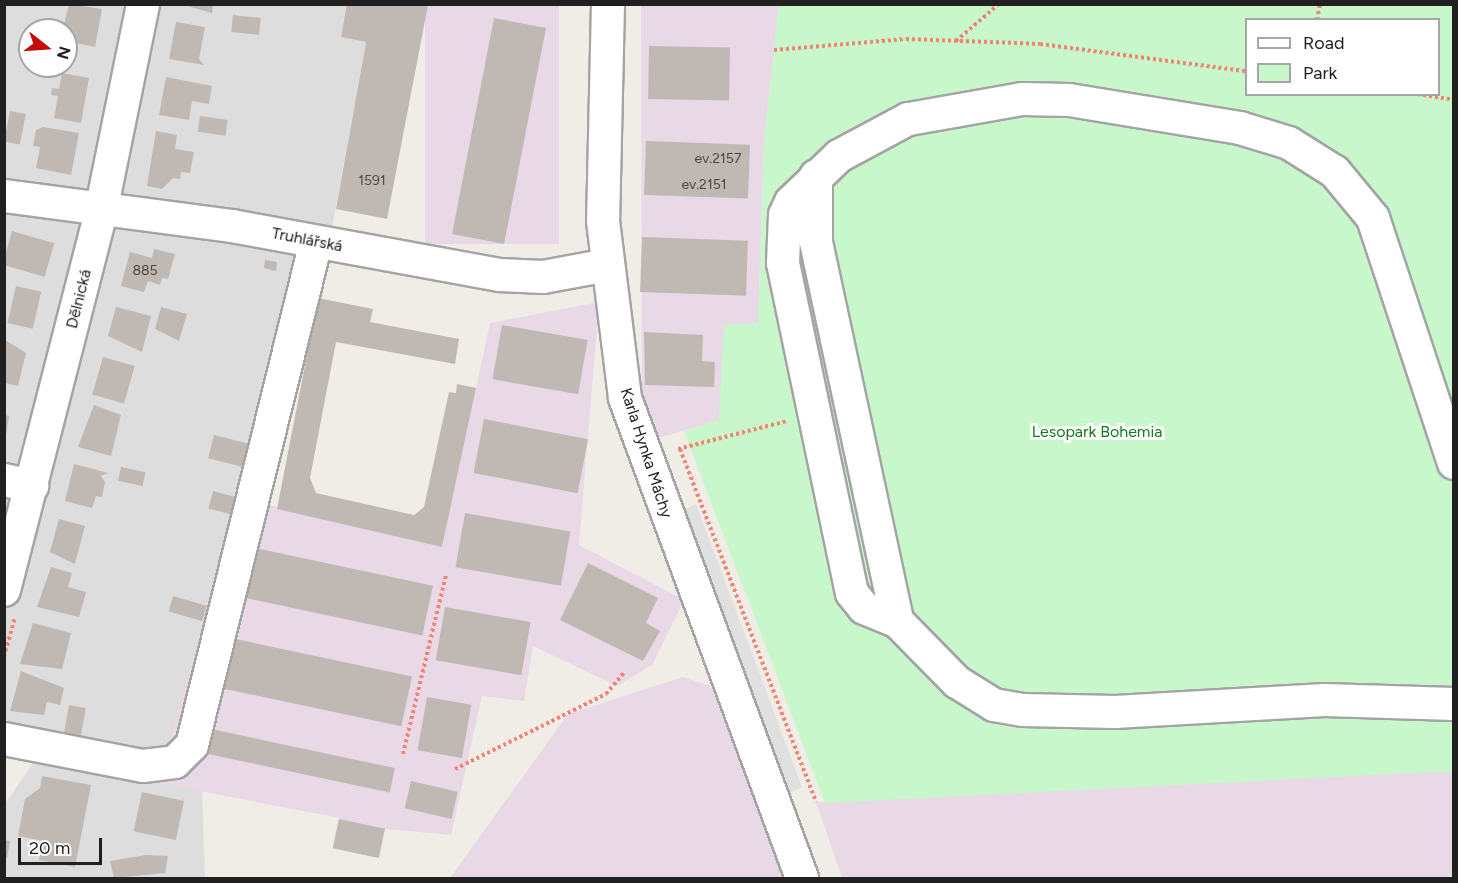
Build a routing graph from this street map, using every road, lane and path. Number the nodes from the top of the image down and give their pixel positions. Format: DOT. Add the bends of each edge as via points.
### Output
graph roads {
  1 [pos="143,4"];
  2 [pos="608,4"];
  3 [pos="999,4"];
  4 [pos="956,41"];
  5 [pos="774,50"];
  6 [pos="1245,71"];
  7 [pos="1429,96"];
  8 [pos="1454,100"];
  9 [pos="4,196"];
  10 [pos="101,211"];
  11 [pos="316,242"];
  12 [pos="608,265"];
  13 [pos="796,419"];
  14 [pos="680,449"];
  15 [pos="646,458"];
  16 [pos="1454,463"];
  17 [pos="18,483"];
  18 [pos="447,575"];
  19 [pos="4,590"];
  20 [pos="625,671"];
  21 [pos="1454,704"];
  22 [pos="4,739"];
  23 [pos="403,754"];
  24 [pos="455,769"];
  25 [pos="816,802"];
  26 [pos="802,879"];
  1 -- 10 [label="street, Dělnická"];
  2 -- 12 [label="street, Karla Hynka Máchy" via="603,120"];
  3 -- 4 [label="path"];
  4 -- 5 [label="path"];
  4 -- 6 [label="path" via="1040,44"];
  7 -- 8 [label="path"];
  9 -- 10 [label="street, Truhlářská"];
  10 -- 11 [label="street, Truhlářská"];
  10 -- 17 [label="street, Dělnická"];
  11 -- 12 [label="street, Truhlářská" via="500,275 543,277"];
  11 -- 22 [label="street" via="192,745 175,762 143,766"];
  12 -- 15 [label="street, Karla Hynka Máchy" via="625,398"];
  13 -- 14 [label="path"];
  14 -- 15 [label="path"];
  14 -- 25 [label="path"];
  15 -- 26 [label="street, Karla Hynka Máchy"];
  16 -- 21 [label="street" via="1373,218 1335,172 1289,143 1240,128 1069,100 1022,99 908,118 839,156 816,176 785,215 783,263 849,583 864,608 897,621 957,682 994,705 1023,710 1115,712 1325,700"];
  17 -- 19 [label="street, Dělnická"];
  18 -- 23 [label="path"];
  20 -- 24 [label="path" via="606,694"];
}
